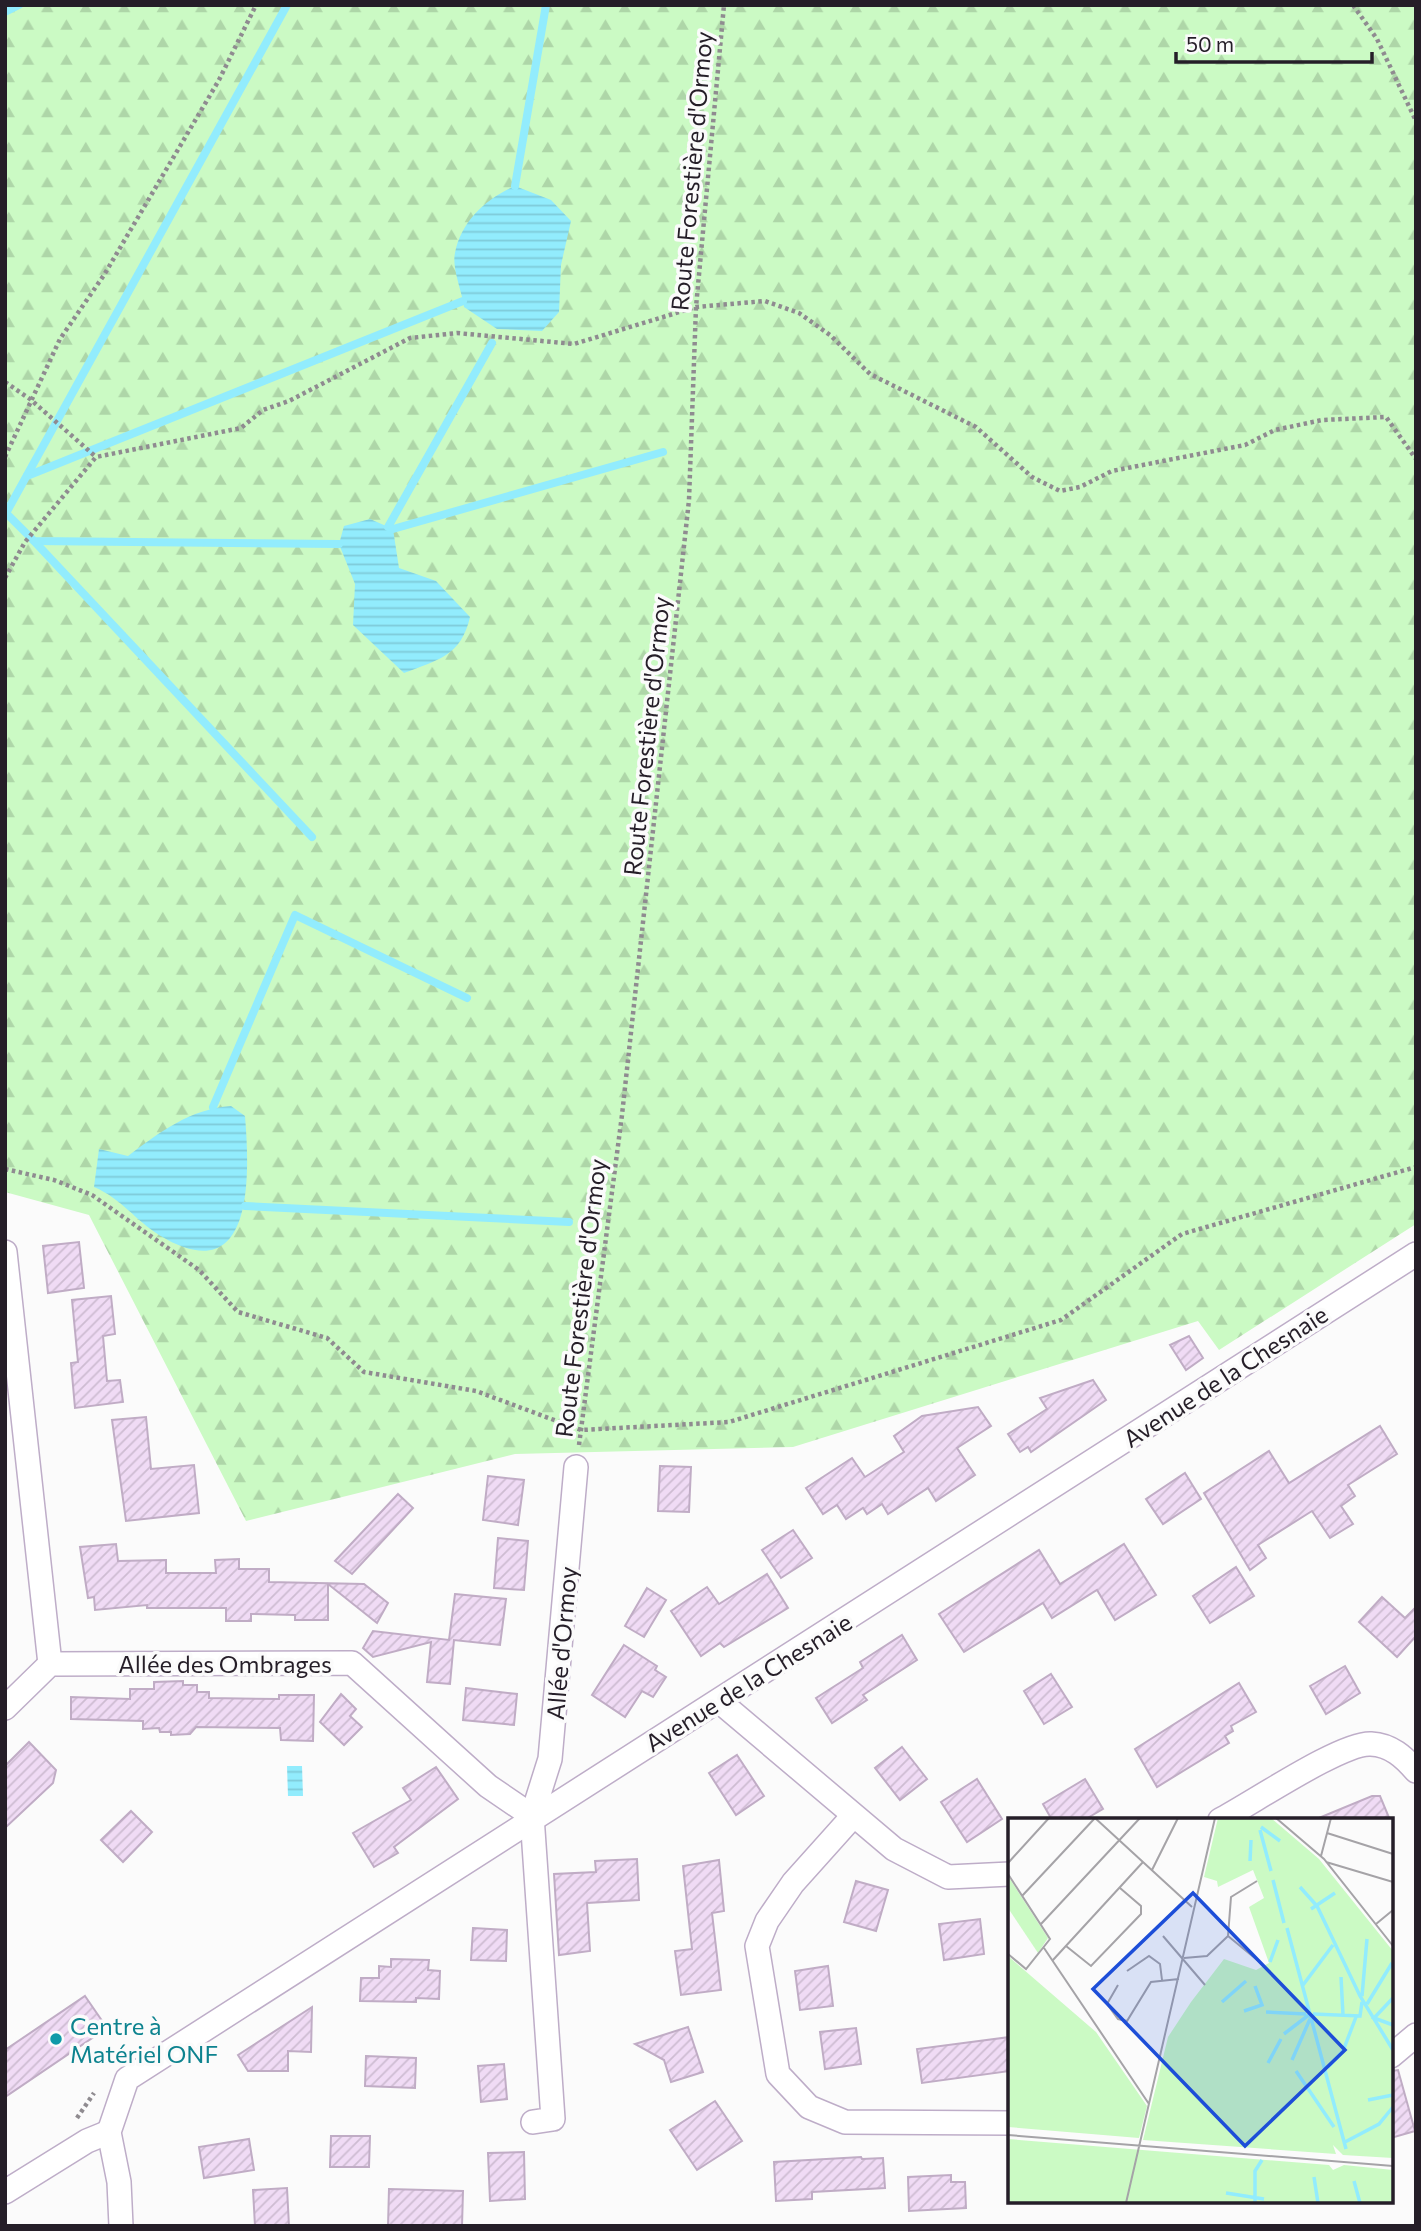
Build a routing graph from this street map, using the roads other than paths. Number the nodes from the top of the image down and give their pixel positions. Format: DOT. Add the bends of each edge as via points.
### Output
graph roads {
  1 [pos="5,1252"];
  2 [pos="1416,1254"];
  3 [pos="576,1467"];
  4 [pos="50,1664"];
  5 [pos="719,1701"];
  6 [pos="5,1708"];
  7 [pos="1416,1771"];
  8 [pos="531,1816"];
  9 [pos="853,1816"];
  10 [pos="1224,1818"];
  11 [pos="1008,1874"];
  12 [pos="1416,2035"];
  13 [pos="1393,2054"];
  14 [pos="533,2122"];
  15 [pos="1008,2123"];
  16 [pos="109,2132"];
  17 [pos="5,2192"];
  18 [pos="121,2226"];
  1 -- 4 [label="street"];
  2 -- 5 [label="street, Avenue de la Chesnaie"];
  3 -- 8 [label="street, Allée d'Ormoy" via="551,1759"];
  4 -- 6 [label="street"];
  4 -- 8 [label="street, Allée des Ombrages" via="352,1663 488,1786"];
  5 -- 8 [label="street, Avenue de la Chesnaie"];
  5 -- 9 [label="street"];
  7 -- 10 [label="street" via="1402,1754 1371,1744 1345,1749"];
  8 -- 14 [label="street" via="553,2119"];
  8 -- 16 [label="street, Avenue de la Chesnaie" via="127,2079"];
  9 -- 11 [label="street" via="894,1849 948,1877"];
  9 -- 15 [label="street" via="793,1883 767,1921 757,1946 778,2074 809,2107 845,2122"];
  12 -- 13 [label="street"];
  16 -- 17 [label="street"];
  16 -- 18 [label="street" via="119,2182"];
}
